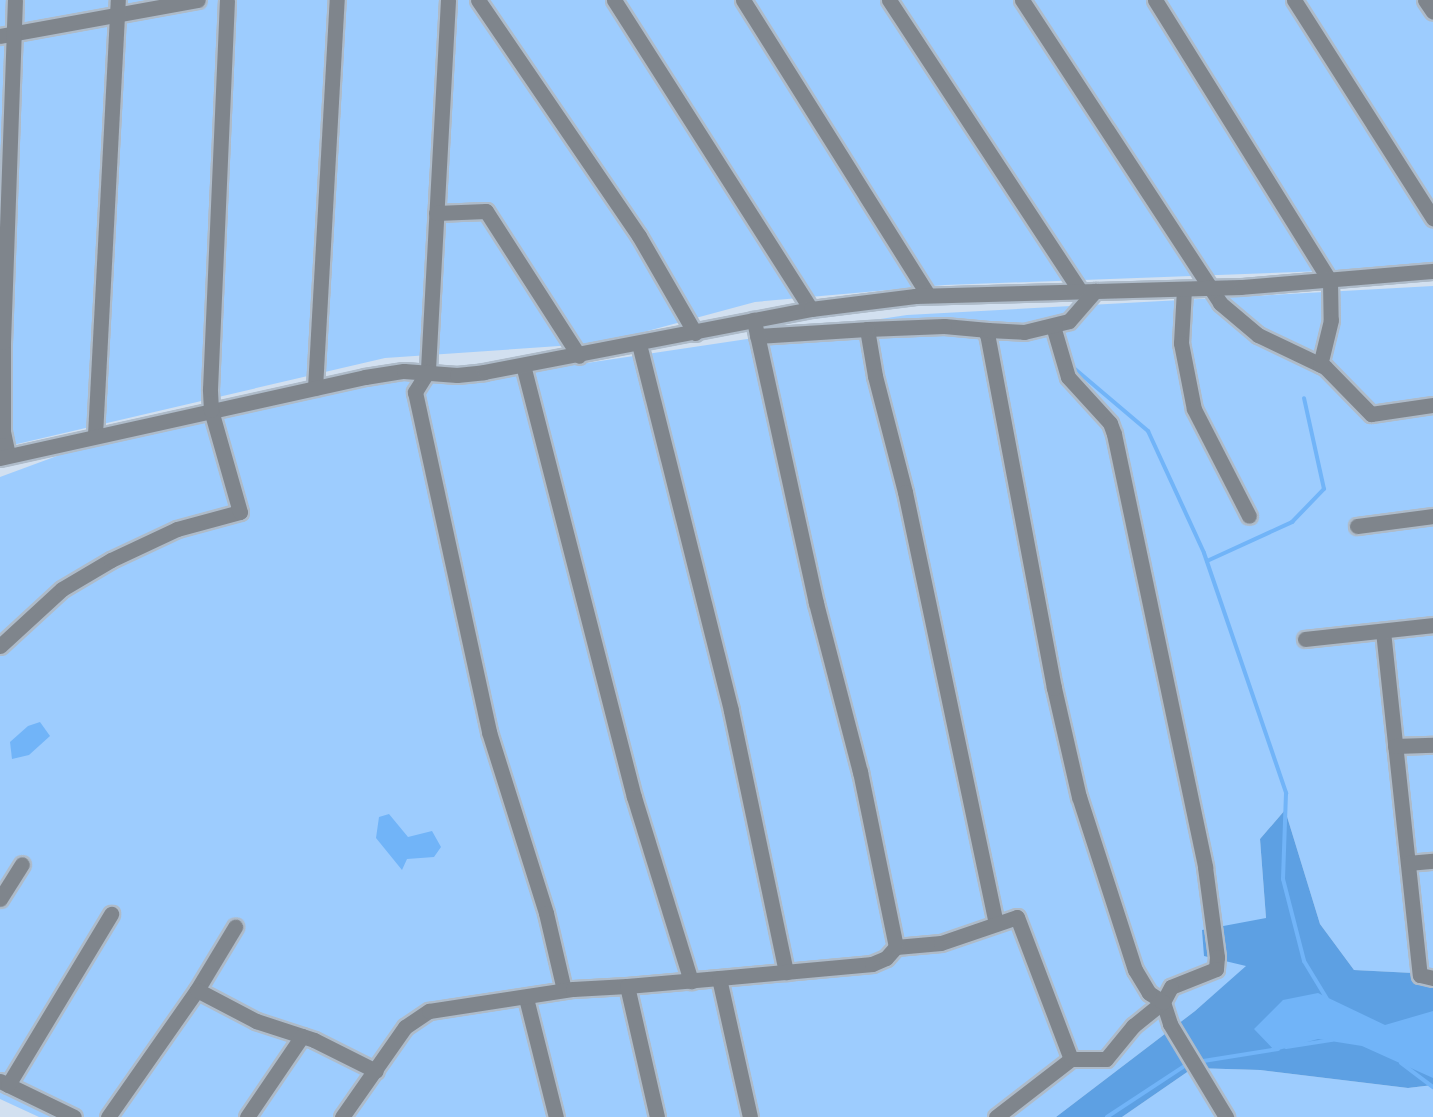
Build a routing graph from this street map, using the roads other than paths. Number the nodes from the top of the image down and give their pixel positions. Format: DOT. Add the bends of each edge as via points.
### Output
graph roads {
  1 [pos="15,0"];
  2 [pos="198,0"];
  3 [pos="227,0"];
  4 [pos="337,0"];
  5 [pos="448,0"];
  6 [pos="478,0"];
  7 [pos="614,0"];
  8 [pos="743,0"];
  9 [pos="889,0"];
  10 [pos="1022,0"];
  11 [pos="1155,0"];
  12 [pos="1294,0"];
  13 [pos="1425,0"];
  14 [pos="117,8"];
  15 [pos="1433,12"];
  16 [pos="7,35"];
  17 [pos="436,213"];
  18 [pos="1433,218"];
  19 [pos="1433,271"];
  20 [pos="1330,281"];
  21 [pos="1208,288"];
  22 [pos="1184,289"];
  23 [pos="1088,292"];
  24 [pos="928,295"];
  25 [pos="812,309"];
  26 [pos="1053,326"];
  27 [pos="756,328"];
  28 [pos="867,329"];
  29 [pos="988,330"];
  30 [pos="695,333"];
  31 [pos="639,344"];
  32 [pos="579,356"];
  33 [pos="523,365"];
  34 [pos="1320,365"];
  35 [pos="428,370"];
  36 [pos="315,388"];
  37 [pos="1433,405"];
  38 [pos="211,410"];
  39 [pos="95,435"];
  40 [pos="4,457"];
  41 [pos="1250,516"];
  42 [pos="1433,516"];
  43 [pos="1357,526"];
  44 [pos="1433,625"];
  45 [pos="1383,631"];
  46 [pos="1305,639"];
  47 [pos="0,646"];
  48 [pos="1433,745"];
  49 [pos="1395,746"];
  50 [pos="1433,861"];
  51 [pos="1408,863"];
  52 [pos="22,864"];
  53 [pos="0,898"];
  54 [pos="111,914"];
  55 [pos="996,924"];
  56 [pos="235,927"];
  57 [pos="896,947"];
  58 [pos="786,972"];
  59 [pos="719,978"];
  60 [pos="1433,978"];
  61 [pos="691,981"];
  62 [pos="627,986"];
  63 [pos="197,990"];
  64 [pos="564,990"];
  65 [pos="526,998"];
  66 [pos="1163,1002"];
  67 [pos="302,1036"];
  68 [pos="1071,1059"];
  69 [pos="376,1071"];
  70 [pos="4,1083"];
  71 [pos="74,1117"];
  72 [pos="108,1117"];
  73 [pos="247,1117"];
  74 [pos="342,1117"];
  75 [pos="556,1117"];
  76 [pos="657,1117"];
  77 [pos="750,1117"];
  78 [pos="996,1117"];
  79 [pos="1226,1117"];
  1 -- 16 [label="lane"];
  2 -- 14 [label="lane"];
  3 -- 38 [label="lane" via="211,321"];
  4 -- 36 [label="lane"];
  5 -- 17 [label="lane"];
  6 -- 30 [label="lane" via="639,236"];
  7 -- 25 [label="lane"];
  8 -- 24 [label="lane"];
  9 -- 23 [label="lane"];
  10 -- 21 [label="lane"];
  11 -- 20 [label="lane"];
  12 -- 18 [label="lane"];
  13 -- 15 [label="lane"];
  14 -- 16 [label="lane"];
  14 -- 39 [label="lane"];
  16 -- 40 [label="lane"];
  17 -- 32 [label="lane" via="486,211"];
  17 -- 35 [label="lane"];
  19 -- 20 [label="lane"];
  20 -- 21 [label="lane"];
  20 -- 34 [label="lane" via="1331,320"];
  21 -- 22 [label="lane"];
  21 -- 34 [label="lane" via="1258,335"];
  22 -- 23 [label="lane"];
  22 -- 41 [label="lane" via="1181,343 1194,409"];
  23 -- 24 [label="lane"];
  23 -- 26 [label="lane" via="1069,321"];
  24 -- 25 [label="lane"];
  25 -- 27 [label="lane"];
  26 -- 29 [label="lane" via="1024,332"];
  26 -- 66 [label="lane" via="1068,377 1110,423 1114,434 1205,867 1216,969 1171,987"];
  27 -- 28 [label="lane"];
  27 -- 30 [label="lane"];
  27 -- 57 [label="lane" via="816,603 860,772"];
  28 -- 29 [label="lane" via="944,326"];
  28 -- 55 [label="lane"];
  29 -- 66 [label="lane" via="990,359 1067,752 1135,970 1149,993"];
  30 -- 31 [label="lane"];
  31 -- 32 [label="lane"];
  31 -- 58 [label="lane" via="731,711"];
  32 -- 33 [label="lane"];
  33 -- 35 [label="lane" via="457,375"];
  33 -- 61 [label="lane" via="637,807"];
  34 -- 37 [label="lane" via="1371,414"];
  35 -- 36 [label="lane" via="374,375"];
  35 -- 64 [label="lane" via="414,392 489,732 546,913"];
  36 -- 38 [label="lane"];
  38 -- 39 [label="lane"];
  38 -- 47 [label="lane" via="240,512 177,529 111,560 62,589"];
  39 -- 40 [label="lane"];
  42 -- 43 [label="lane"];
  44 -- 45 [label="lane"];
  45 -- 46 [label="lane"];
  45 -- 49 [label="lane"];
  48 -- 49 [label="lane"];
  49 -- 51 [label="lane"];
  50 -- 51 [label="lane"];
  51 -- 60 [label="lane" via="1420,975"];
  52 -- 53 [label="lane"];
  54 -- 70 [label="lane"];
  55 -- 57 [label="lane" via="941,943"];
  55 -- 68 [label="lane" via="1017,917"];
  56 -- 63 [label="lane"];
  57 -- 58 [label="lane" via="886,958 872,964"];
  58 -- 59 [label="lane"];
  59 -- 61 [label="lane"];
  59 -- 77 [label="lane"];
  61 -- 62 [label="lane"];
  62 -- 64 [label="lane"];
  62 -- 76 [label="lane"];
  63 -- 67 [label="lane" via="256,1021"];
  63 -- 72 [label="lane"];
  64 -- 65 [label="lane"];
  65 -- 69 [label="lane" via="429,1011 405,1028"];
  65 -- 75 [label="lane"];
  66 -- 68 [label="lane" via="1133,1026 1106,1059"];
  66 -- 79 [label="lane" via="1170,1024"];
  67 -- 69 [label="lane"];
  67 -- 73 [label="lane"];
  68 -- 78 [label="lane"];
  69 -- 74 [label="lane"];
  70 -- 71 [label="lane"];
}
